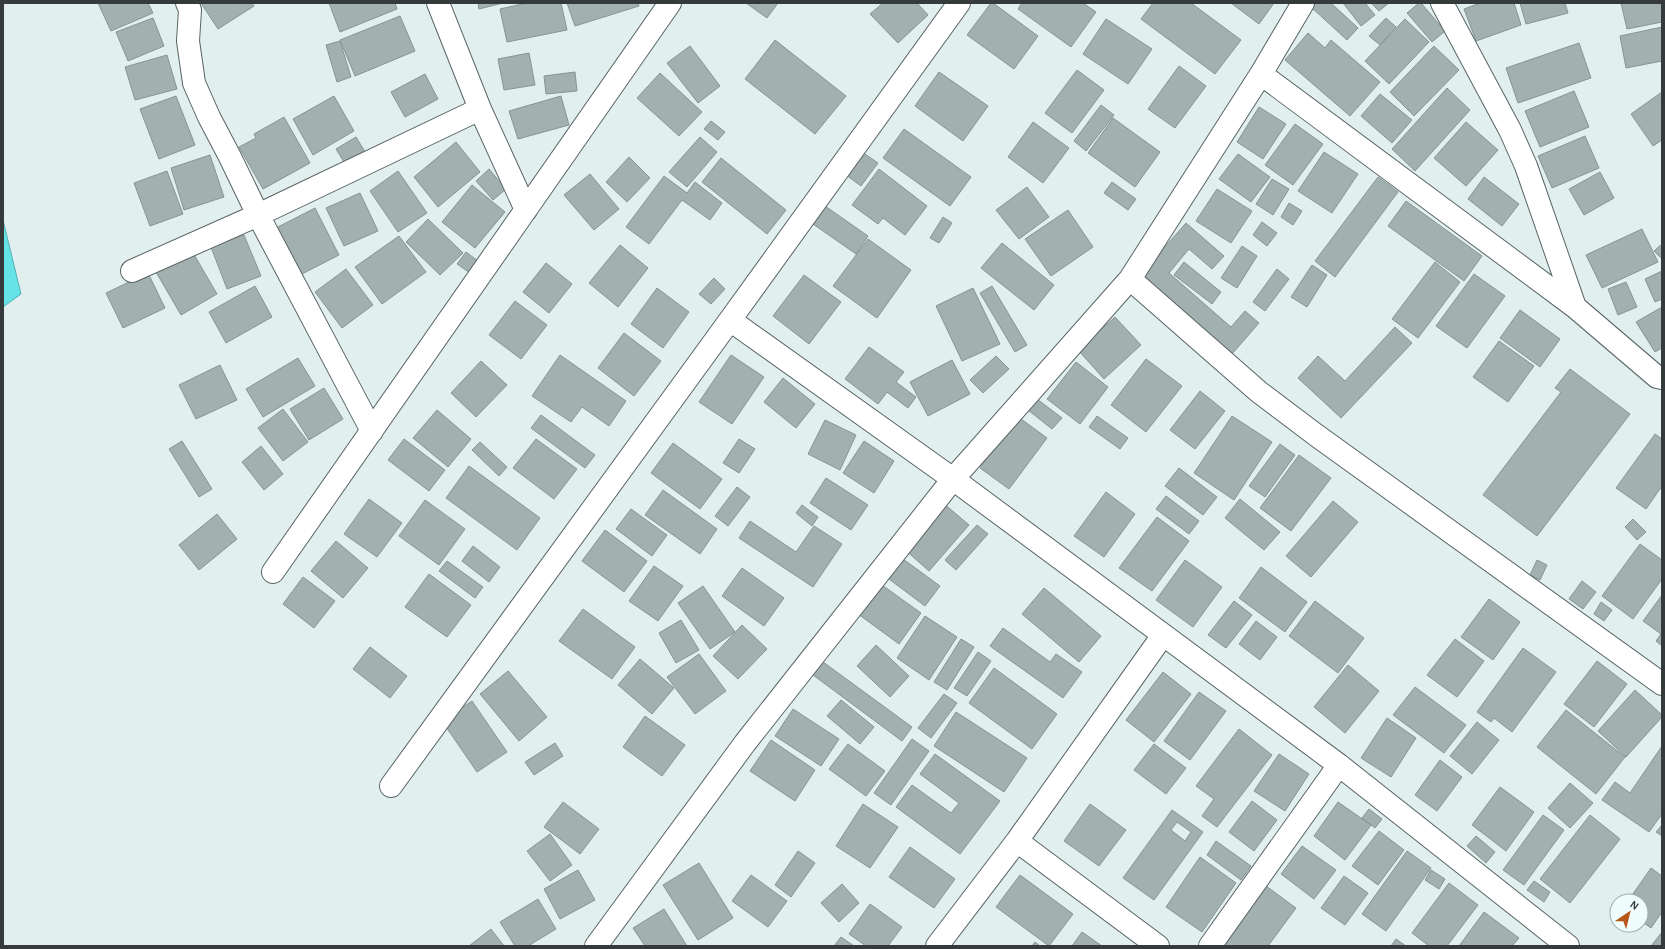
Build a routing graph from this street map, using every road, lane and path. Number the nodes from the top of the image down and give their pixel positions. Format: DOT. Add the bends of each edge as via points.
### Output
graph roads {
  1 [pos="187,3"];
  2 [pos="438,3"];
  3 [pos="670,3"];
  4 [pos="959,3"];
  5 [pos="1302,3"];
  6 [pos="1442,3"];
  7 [pos="1261,74"];
  8 [pos="480,109"];
  9 [pos="526,210"];
  10 [pos="258,215"];
  11 [pos="132,271"];
  12 [pos="1130,279"];
  13 [pos="1575,306"];
  14 [pos="730,320"];
  15 [pos="1662,378"];
  16 [pos="372,431"];
  17 [pos="953,479"];
  18 [pos="273,572"];
  19 [pos="1163,635"];
  20 [pos="1662,684"];
  21 [pos="1339,765"];
  22 [pos="391,786"];
  23 [pos="1017,841"];
  24 [pos="1564,945"];
  25 [pos="596,946"];
  26 [pos="936,946"];
  27 [pos="1158,946"];
  28 [pos="1210,946"];
  1 -- 10 [label="street" via="190,10 188,41 194,83"];
  2 -- 8 [label="street"];
  3 -- 9 [label="street"];
  4 -- 14 [label="street"];
  5 -- 7 [label="street"];
  6 -- 13 [label="street" via="1526,166"];
  7 -- 12 [label="street"];
  7 -- 13 [label="street"];
  8 -- 9 [label="street"];
  8 -- 10 [label="street"];
  9 -- 16 [label="street"];
  10 -- 11 [label="street"];
  10 -- 16 [label="street"];
  12 -- 17 [label="street"];
  12 -- 20 [label="street" via="1259,392"];
  13 -- 15 [label="street"];
  14 -- 17 [label="street"];
  14 -- 22 [label="street"];
  16 -- 18 [label="street"];
  17 -- 19 [label="street"];
  17 -- 25 [label="street" via="745,743"];
  19 -- 21 [label="street"];
  19 -- 23 [label="street"];
  21 -- 24 [label="street"];
  21 -- 28 [label="street"];
  23 -- 26 [label="street"];
  23 -- 27 [label="street"];
}
